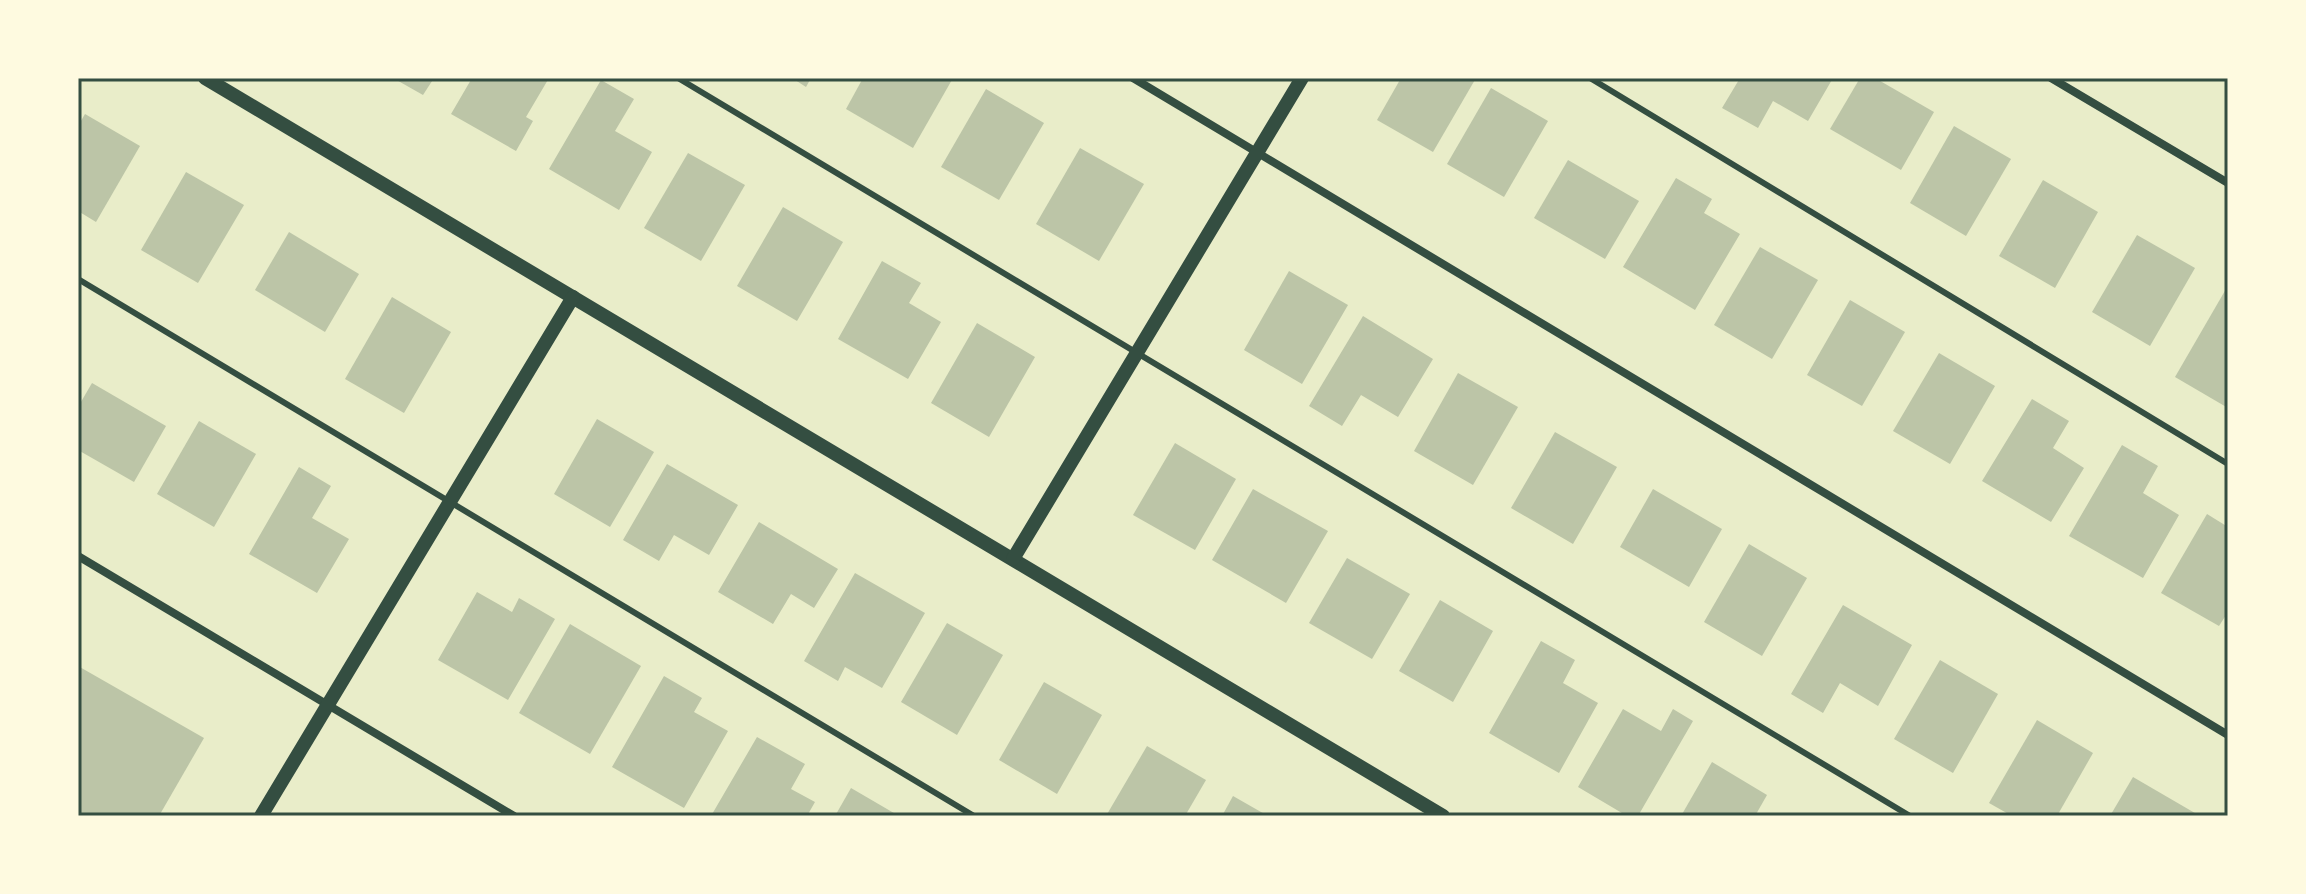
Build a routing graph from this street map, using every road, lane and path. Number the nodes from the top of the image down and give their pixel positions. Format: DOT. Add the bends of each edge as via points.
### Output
graph roads {
  1 [pos="205,78"];
  2 [pos="678,78"];
  3 [pos="1133,78"];
  4 [pos="1302,78"];
  5 [pos="1590,78"];
  6 [pos="2051,78"];
  7 [pos="1258,152"];
  8 [pos="2228,183"];
  9 [pos="78,279"];
  10 [pos="573,297"];
  11 [pos="1138,354"];
  12 [pos="2228,464"];
  13 [pos="450,501"];
  14 [pos="78,556"];
  15 [pos="1013,559"];
  16 [pos="328,704"];
  17 [pos="2228,735"];
  18 [pos="261,816"];
  19 [pos="514,816"];
  20 [pos="974,816"];
  21 [pos="1443,816"];
  22 [pos="1910,816"];
  1 -- 10 [label="street"];
  2 -- 11 [label="lane"];
  3 -- 7 [label="street"];
  4 -- 7 [label="street"];
  5 -- 12 [label="lane"];
  6 -- 8 [label="street"];
  7 -- 11 [label="street"];
  7 -- 17 [label="street"];
  9 -- 13 [label="lane"];
  10 -- 13 [label="street"];
  10 -- 15 [label="street"];
  11 -- 15 [label="street"];
  11 -- 22 [label="lane"];
  13 -- 16 [label="street"];
  13 -- 20 [label="lane"];
  14 -- 16 [label="street"];
  15 -- 21 [label="street"];
  16 -- 18 [label="street"];
  16 -- 19 [label="street"];
}
